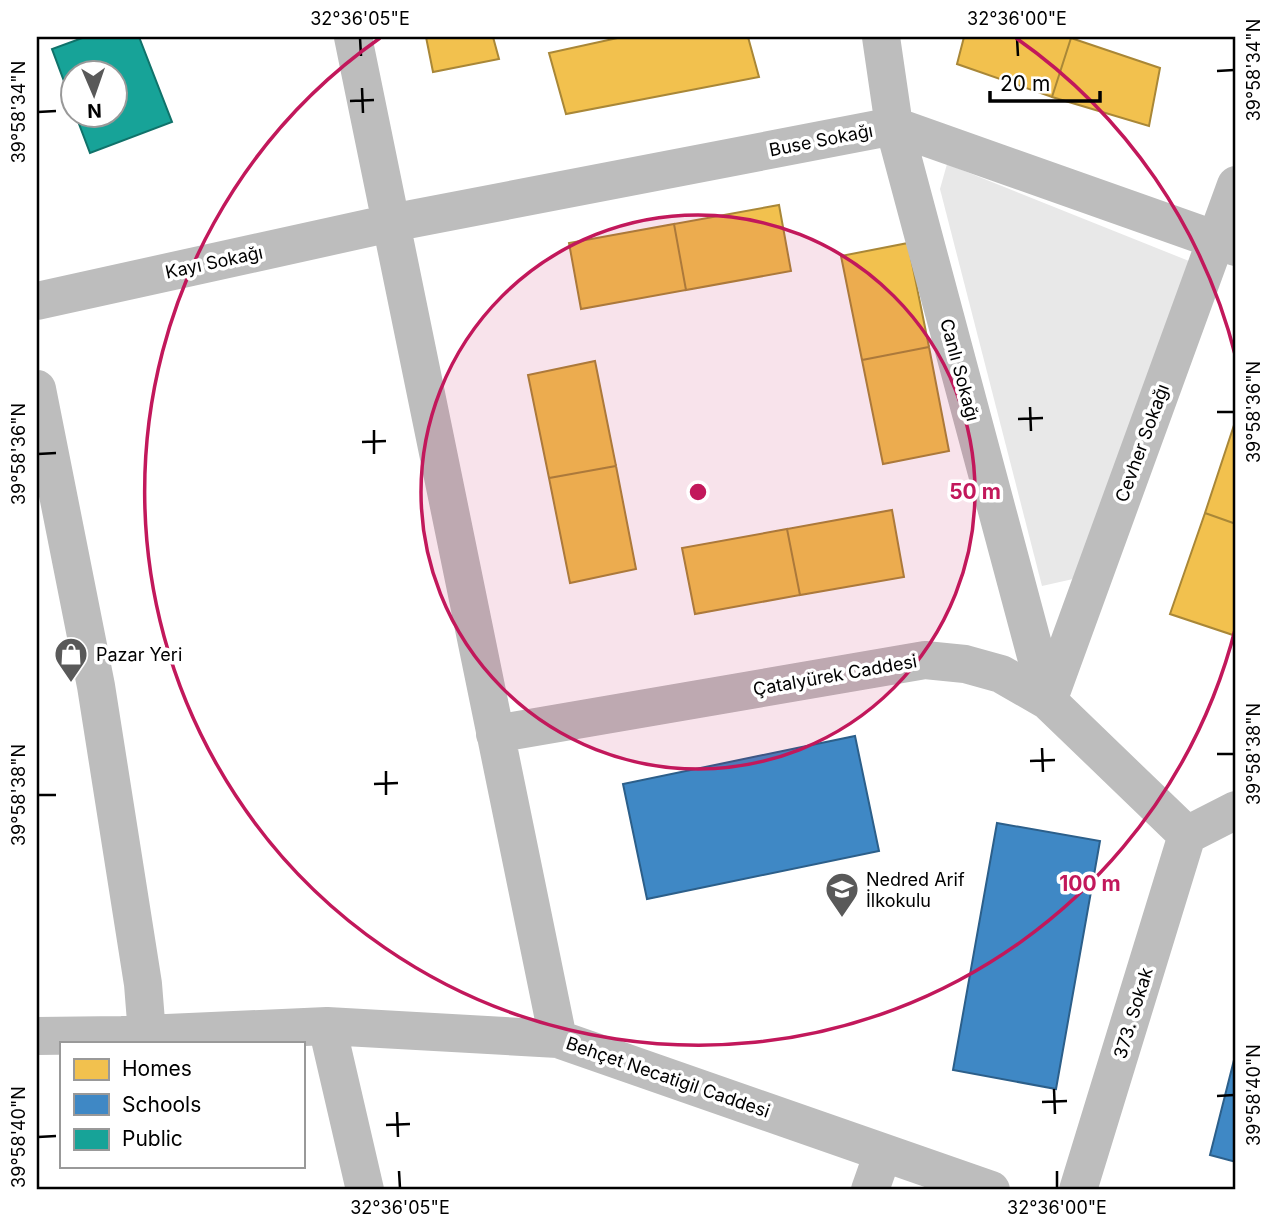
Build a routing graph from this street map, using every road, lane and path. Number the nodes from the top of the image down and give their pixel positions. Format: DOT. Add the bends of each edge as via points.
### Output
graph roads {
  1 [pos="353,37"];
  2 [pos="881,37"];
  3 [pos="894,126"];
  4 [pos="1236,185"];
  5 [pos="391,223"];
  6 [pos="1226,243"];
  7 [pos="37,301"];
  8 [pos="37,388"];
  9 [pos="1048,701"];
  10 [pos="495,734"];
  11 [pos="1236,810"];
  12 [pos="1187,835"];
  13 [pos="327,1026"];
  14 [pos="37,1036"];
  15 [pos="121,1038"];
  16 [pos="558,1039"];
  17 [pos="60,1053"];
  18 [pos="37,1061"];
  19 [pos="883,1153"];
  20 [pos="365,1190"];
  21 [pos="870,1190"];
  22 [pos="991,1190"];
  23 [pos="1078,1190"];
  1 -- 5 [label="street"];
  2 -- 3 [label="street, Canlı Sokağı"];
  3 -- 5 [label="street, Buse Sokağı"];
  3 -- 6 [label="street, Buse Sokağı"];
  3 -- 9 [label="street, Canlı Sokağı"];
  4 -- 6 [label="street, Cevher Sokağı"];
  5 -- 7 [label="street, Kayı Sokağı"];
  5 -- 10 [label="street"];
  6 -- 9 [label="street, Cevher Sokağı"];
  8 -- 15 [label="street" via="96,686 143,984"];
  9 -- 10 [label="street, Çatalyürek Caddesi" via="1001,674 925,660"];
  9 -- 12 [label="street, Çatalyürek Caddesi"];
  10 -- 16 [label="street"];
  11 -- 12 [label="street"];
  12 -- 23 [label="street, 373. Sokak"];
  13 -- 15 [label="street, Behçet Necatigil Caddesi"];
  13 -- 16 [label="street, Behçet Necatigil Caddesi"];
  13 -- 20 [label="street"];
  14 -- 15 [label="street, Behçet Necatigil Caddesi"];
  16 -- 19 [label="street, Behçet Necatigil Caddesi"];
  17 -- 18 [label="street"];
  19 -- 21 [label="street"];
  19 -- 22 [label="street, Behçet Necatigil Caddesi"];
}
